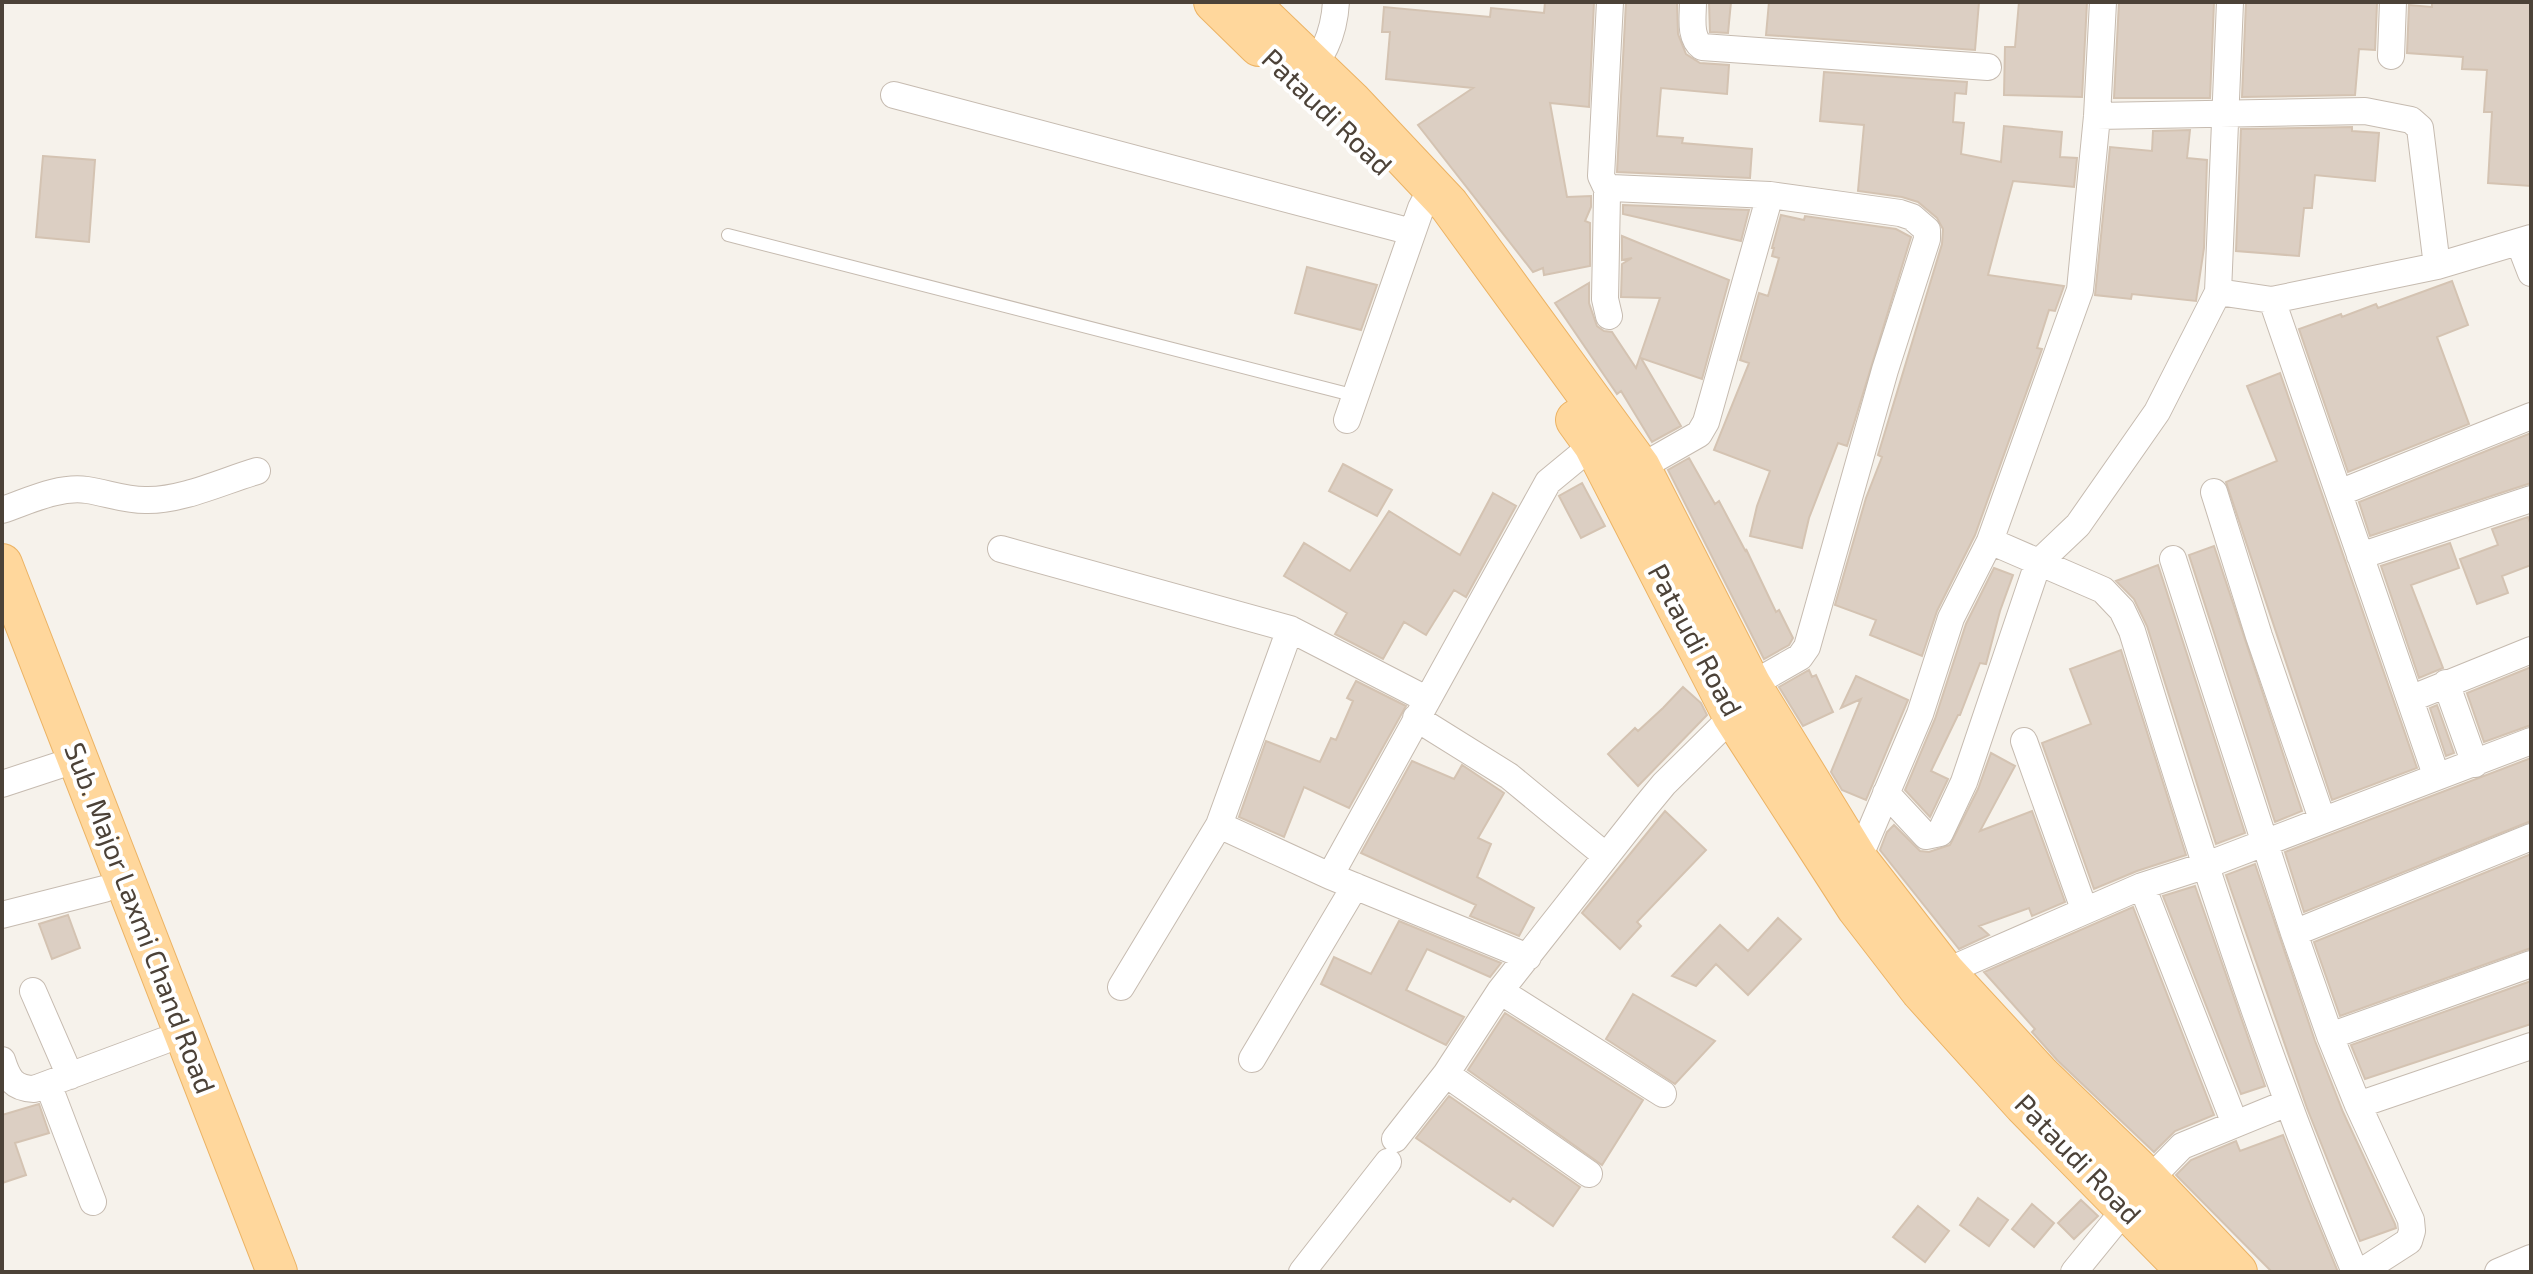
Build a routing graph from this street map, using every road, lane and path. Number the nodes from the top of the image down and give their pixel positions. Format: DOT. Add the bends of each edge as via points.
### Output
graph roads {
  1 [pos="1214,2"];
  2 [pos="1248,2"];
  3 [pos="1336,2"];
  4 [pos="1610,2"];
  5 [pos="1693,2"];
  6 [pos="2103,2"];
  7 [pos="2230,2"];
  8 [pos="2393,2"];
  9 [pos="2391,56"];
  10 [pos="1988,67"];
  11 [pos="1307,75"];
  12 [pos="894,95"];
  13 [pos="2225,112"];
  14 [pos="2097,116"];
  15 [pos="1608,191"];
  16 [pos="1770,195"];
  17 [pos="1422,209"];
  18 [pos="728,235"];
  19 [pos="2525,240"];
  20 [pos="2437,266"];
  21 [pos="2531,273"];
  22 [pos="2218,292"];
  23 [pos="2272,300"];
  24 [pos="1609,316"];
  25 [pos="1352,408"];
  26 [pos="2531,416"];
  27 [pos="1603,437"];
  28 [pos="257,471"];
  29 [pos="1627,475"];
  30 [pos="2214,492"];
  31 [pos="2339,493"];
  32 [pos="2531,499"];
  33 [pos="2,510"];
  34 [pos="1990,541"];
  35 [pos="1001,549"];
  36 [pos="2360,556"];
  37 [pos="2173,559"];
  38 [pos="2038,563"];
  39 [pos="2,564"];
  40 [pos="2,628"];
  41 [pos="1290,629"];
  42 [pos="2531,650"];
  43 [pos="2446,683"];
  44 [pos="2410,699"];
  45 [pos="1748,701"];
  46 [pos="1421,709"];
  47 [pos="2024,741"];
  48 [pos="2531,741"];
  49 [pos="66,763"];
  50 [pos="2475,764"];
  51 [pos="2436,775"];
  52 [pos="2,784"];
  53 [pos="1886,793"];
  54 [pos="2322,819"];
  55 [pos="1219,825"];
  56 [pos="2531,837"];
  57 [pos="2266,842"];
  58 [pos="1606,856"];
  59 [pos="1858,860"];
  60 [pos="2204,866"];
  61 [pos="1330,876"];
  62 [pos="1355,886"];
  63 [pos="2142,886"];
  64 [pos="104,889"];
  65 [pos="2084,909"];
  66 [pos="2,915"];
  67 [pos="2294,933"];
  68 [pos="1528,957"];
  69 [pos="2531,964"];
  70 [pos="1933,982"];
  71 [pos="1121,987"];
  72 [pos="33,991"];
  73 [pos="1500,991"];
  74 [pos="2330,1036"];
  75 [pos="163,1041"];
  76 [pos="2531,1046"];
  77 [pos="1252,1059"];
  78 [pos="2,1060"];
  79 [pos="1446,1074"];
  80 [pos="59,1080"];
  81 [pos="1663,1094"];
  82 [pos="2287,1103"];
  83 [pos="2358,1105"];
  84 [pos="2235,1124"];
  85 [pos="1589,1174"];
  86 [pos="2138,1194"];
  87 [pos="93,1202"];
  88 [pos="2531,1258"];
  89 [pos="252,1272"];
  90 [pos="277,1272"];
  91 [pos="1302,1272"];
  92 [pos="2074,1272"];
  93 [pos="2188,1272"];
  94 [pos="2237,1272"];
  95 [pos="2358,1272"];
  96 [pos="2498,1272"];
  1 -- 11 [label="main road, Pataudi Road"];
  2 -- 11 [label="main road"];
  3 -- 11 [label="street" via="1328,44"];
  4 -- 15 [label="street" via="1601,176"];
  5 -- 10 [label="street" via="1694,35 1702,47"];
  6 -- 14 [label="street"];
  7 -- 13 [label="street"];
  8 -- 9 [label="street"];
  11 -- 17 [label="main road"];
  12 -- 17 [label="street"];
  13 -- 14 [label="street"];
  13 -- 20 [label="street" via="2365,111 2417,124"];
  13 -- 22 [label="street"];
  14 -- 34 [label="street" via="2080,290"];
  15 -- 16 [label="street"];
  15 -- 24 [label="street"];
  16 -- 29 [label="street" via="1706,422 1699,434"];
  16 -- 45 [label="street" via="1900,213 1921,223 1927,239 1807,647"];
  17 -- 25 [label="street"];
  17 -- 27 [label="main road" via="1449,205"];
  18 -- 25 [label="lane"];
  19 -- 20 [label="street"];
  19 -- 21 [label="street"];
  20 -- 23 [label="street"];
  22 -- 23 [label="street"];
  22 -- 38 [label="street" via="2157,412 2078,525"];
  23 -- 31 [label="street"];
  26 -- 31 [label="street"];
  27 -- 29 [label="main road"];
  27 -- 46 [label="street" via="1548,482"];
  28 -- 33 [label="street" via="167,499 71,489"];
  29 -- 45 [label="main road"];
  30 -- 54 [label="street"];
  31 -- 36 [label="street"];
  32 -- 36 [label="street"];
  34 -- 38 [label="street"];
  34 -- 53 [label="street" via="1951,618 1920,714"];
  35 -- 41 [label="street"];
  36 -- 44 [label="street"];
  37 -- 57 [label="street"];
  38 -- 53 [label="street" via="1964,782 1940,833 1926,836"];
  38 -- 60 [label="street" via="2103,590 2122,610"];
  39 -- 49 [label="main road, Sub. Major Laxmi Chand Road"];
  40 -- 49 [label="main road, Sub. Major Laxmi Chand Road"];
  41 -- 46 [label="street"];
  41 -- 55 [label="street"];
  42 -- 43 [label="street"];
  43 -- 44 [label="street"];
  43 -- 50 [label="street"];
  44 -- 51 [label="street"];
  45 -- 58 [label="street" via="1664,784"];
  45 -- 59 [label="main road"];
  45 -- 70 [label="main road, Pataudi Road" via="1857,908"];
  46 -- 58 [label="street"];
  46 -- 61 [label="street"];
  47 -- 65 [label="street"];
  48 -- 50 [label="street"];
  49 -- 52 [label="street"];
  49 -- 64 [label="main road, Sub. Major Laxmi Chand Road"];
  49 -- 90 [label="main road, Sub. Major Laxmi Chand Road"];
  50 -- 51 [label="street"];
  51 -- 54 [label="street"];
  53 -- 59 [label="street"];
  54 -- 57 [label="street"];
  55 -- 61 [label="street"];
  55 -- 71 [label="street"];
  56 -- 67 [label="street"];
  57 -- 60 [label="street"];
  57 -- 67 [label="street"];
  58 -- 68 [label="street"];
  59 -- 70 [label="main road"];
  60 -- 63 [label="street"];
  60 -- 82 [label="street"];
  61 -- 62 [label="street"];
  62 -- 68 [label="street"];
  62 -- 77 [label="street"];
  63 -- 65 [label="street"];
  63 -- 84 [label="street"];
  64 -- 66 [label="street"];
  64 -- 75 [label="main road, Sub. Major Laxmi Chand Road"];
  65 -- 70 [label="street"];
  67 -- 74 [label="street"];
  68 -- 73 [label="street"];
  69 -- 74 [label="street"];
  70 -- 86 [label="main road" via="2041,1076"];
  72 -- 80 [label="street"];
  73 -- 79 [label="street"];
  73 -- 81 [label="street"];
  74 -- 83 [label="street"];
  75 -- 80 [label="street"];
  75 -- 89 [label="main road, Sub. Major Laxmi Chand Road"];
  76 -- 83 [label="street"];
  78 -- 80 [label="street" via="11,1083 19,1087 34,1089"];
  79 -- 85 [label="street"];
  79 -- 91 [label="street"];
  80 -- 87 [label="street"];
  82 -- 84 [label="street"];
  82 -- 95 [label="street"];
  83 -- 95 [label="street" via="2406,1204 2412,1231 2404,1246"];
  84 -- 86 [label="street" via="2182,1146"];
  86 -- 92 [label="street"];
  86 -- 93 [label="main road, Pataudi Road"];
  86 -- 94 [label="main road"];
  88 -- 96 [label="street"];
}
